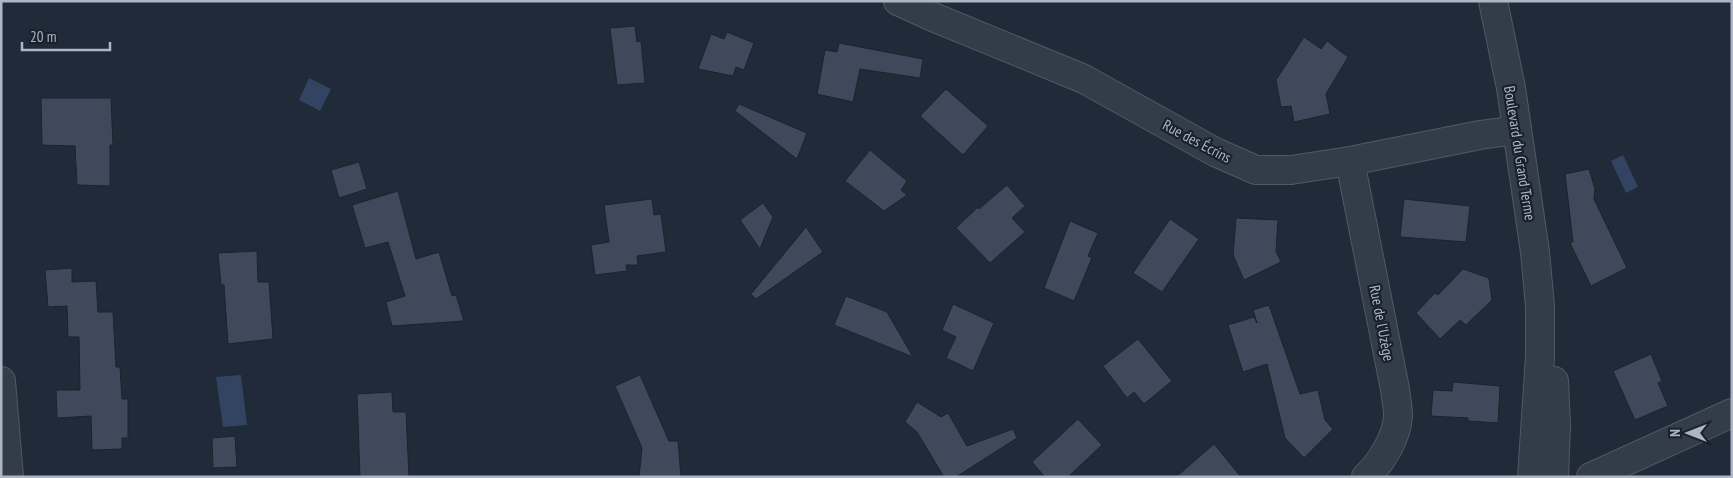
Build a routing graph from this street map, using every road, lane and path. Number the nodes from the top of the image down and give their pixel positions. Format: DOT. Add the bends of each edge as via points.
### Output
graph roads {
  1 [pos="898,1"];
  2 [pos="1493,1"];
  3 [pos="1517,130"];
  4 [pos="1350,161"];
  5 [pos="1540,306"];
  6 [pos="1,381"];
  7 [pos="1732,413"];
  8 [pos="9,477"];
  9 [pos="1366,477"];
  10 [pos="1532,477"];
  11 [pos="1554,477"];
  12 [pos="1592,477"];
  1 -- 4 [label="street, Rue des Écrins" via="1084,79 1215,152 1256,170 1291,170"];
  2 -- 3 [label="street, Boulevard du Grand Terme"];
  3 -- 4 [label="street, Rue des Écrins"];
  3 -- 5 [label="street, Boulevard du Grand Terme"];
  4 -- 9 [label="street, Rue de l'Uzège" via="1398,418 1390,444"];
  5 -- 10 [label="street, Boulevard du Grand Terme"];
  5 -- 11 [label="street, Boulevard du Grand Terme" via="1554,379"];
  6 -- 8 [label="street"];
  7 -- 12 [label="street"];
}
